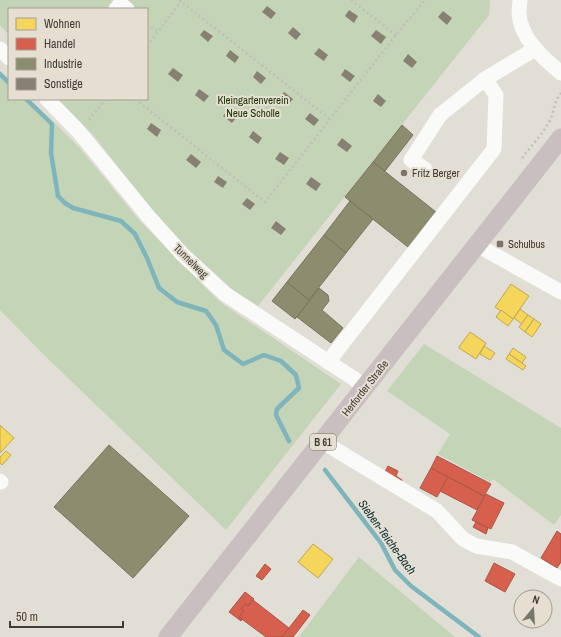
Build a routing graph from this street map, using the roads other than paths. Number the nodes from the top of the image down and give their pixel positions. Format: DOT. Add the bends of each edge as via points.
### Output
graph roads {
  1 [pos="520,0"];
  2 [pos="117,8"];
  3 [pos="126,8"];
  4 [pos="535,49"];
  5 [pos="561,73"];
  6 [pos="485,79"];
  7 [pos="49,100"];
  8 [pos="561,138"];
  9 [pos="425,169"];
  10 [pos="477,245"];
  11 [pos="561,292"];
  12 [pos="328,362"];
  13 [pos="366,388"];
  14 [pos="323,442"];
  15 [pos="561,578"];
  16 [pos="168,637"];
  1 -- 4 [label="street" via="519,13 524,34"];
  2 -- 3 [label="street" via="120,4"];
  4 -- 5 [label="street"];
  4 -- 6 [label="street"];
  6 -- 9 [label="street" via="440,115 411,160"];
  6 -- 12 [label="street" via="496,95 494,149"];
  7 -- 12 [label="street, Tunnelweg" via="182,254 225,294"];
  8 -- 10 [label="main road, Herforder Straße / B 61"];
  10 -- 11 [label="street"];
  10 -- 13 [label="main road, Herforder Straße / B 61"];
  12 -- 13 [label="street, Tunnelweg"];
  13 -- 14 [label="main road, Herforder Straße / B 61"];
  14 -- 15 [label="street" via="437,511 463,539 476,546 512,552"];
  14 -- 16 [label="main road, Herforder Straße / B 61"];
}
